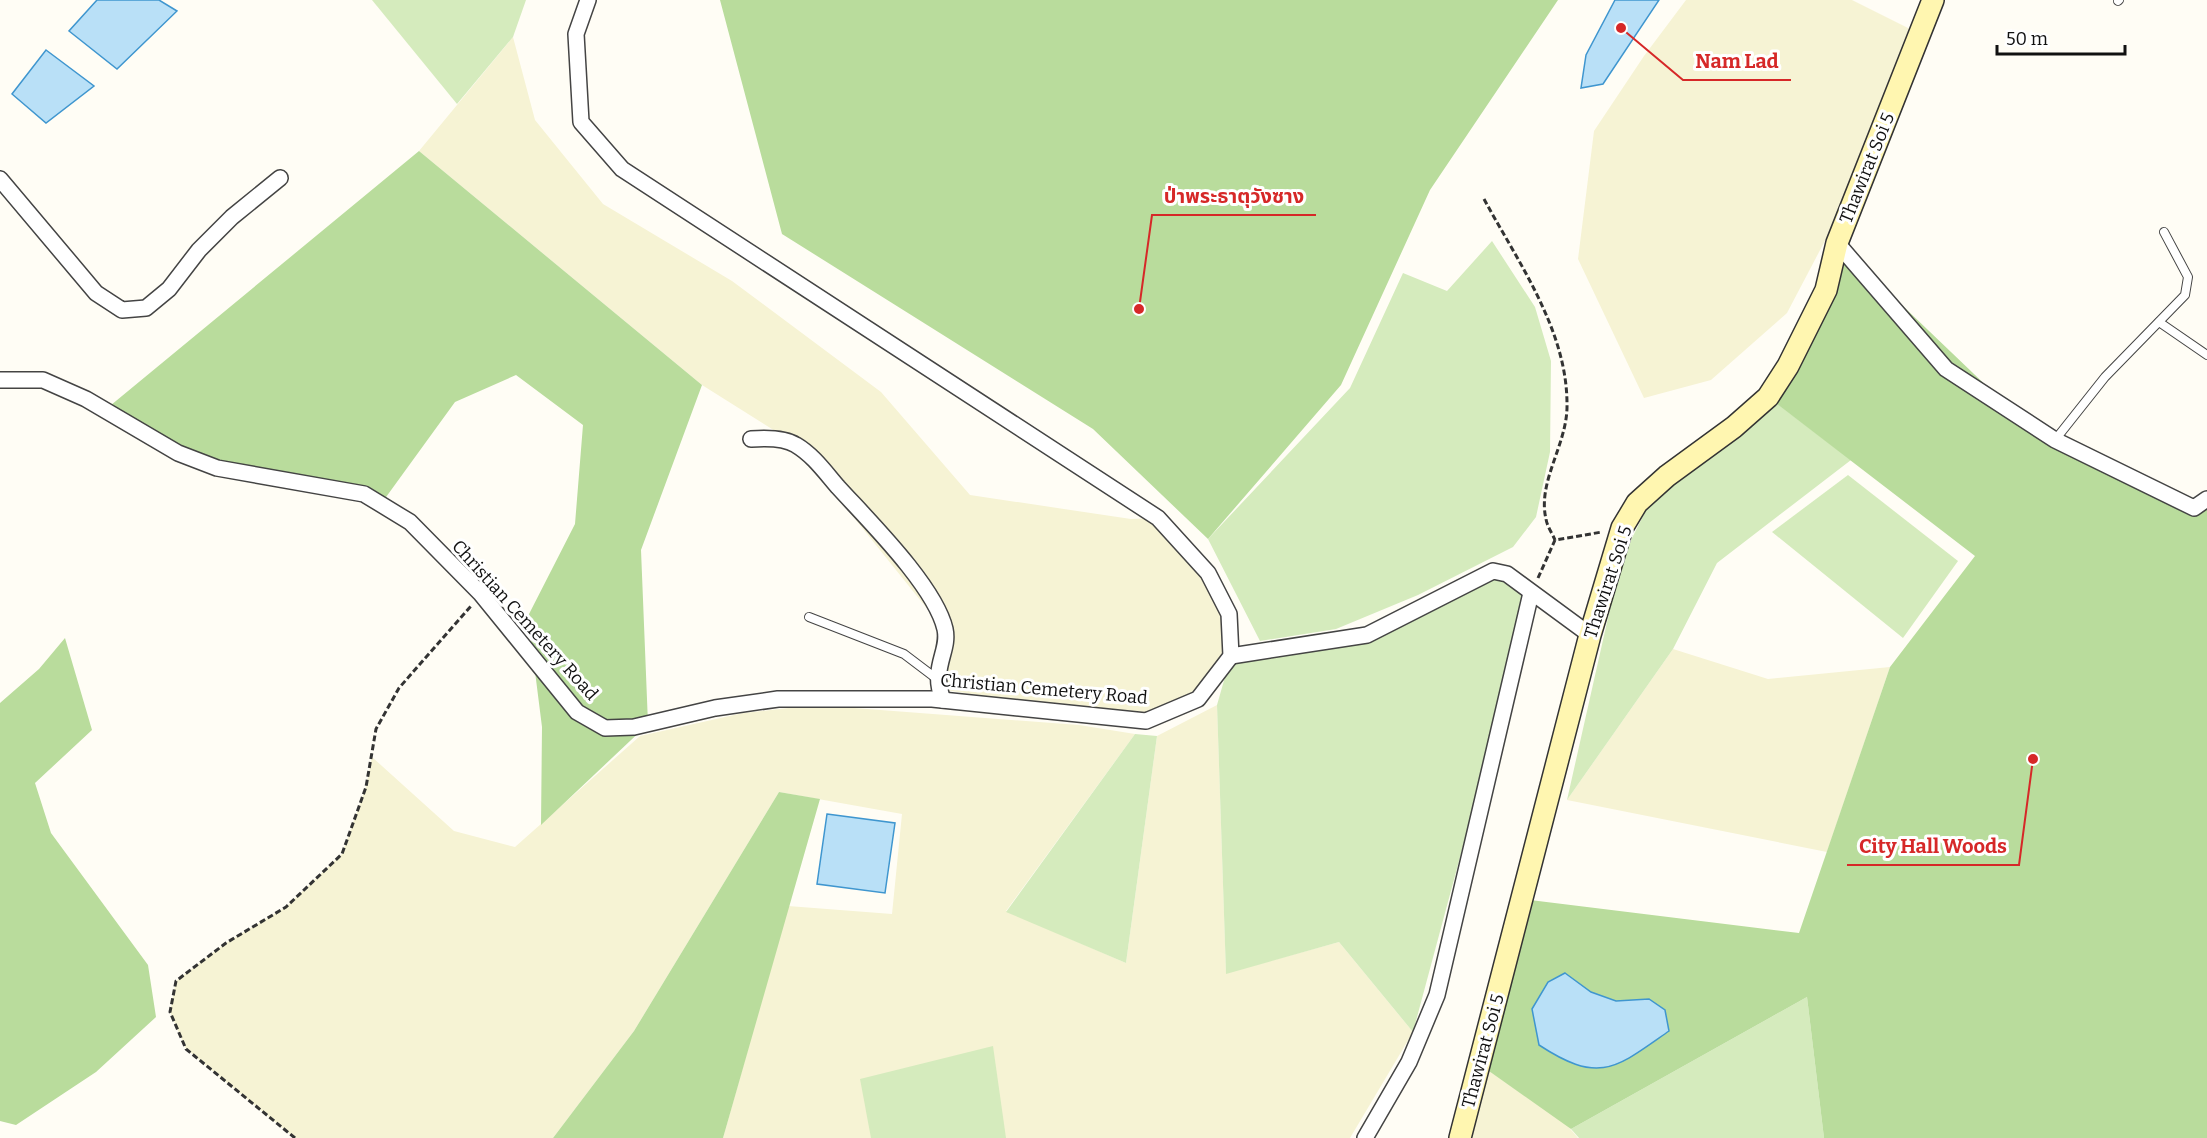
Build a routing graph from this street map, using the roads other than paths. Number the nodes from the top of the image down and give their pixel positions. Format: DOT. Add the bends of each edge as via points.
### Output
graph roads {
  1 [pos="588,0"];
  2 [pos="1933,0"];
  3 [pos="280,178"];
  4 [pos="0,179"];
  5 [pos="2164,232"];
  6 [pos="1837,243"];
  7 [pos="2159,322"];
  8 [pos="2207,356"];
  9 [pos="0,380"];
  10 [pos="751,439"];
  11 [pos="2055,440"];
  12 [pos="2207,499"];
  13 [pos="1531,593"];
  14 [pos="809,617"];
  15 [pos="1590,635"];
  16 [pos="1232,656"];
  17 [pos="937,679"];
  18 [pos="944,700"];
  19 [pos="1365,1138"];
  20 [pos="1460,1138"];
  1 -- 16 [label="street" via="576,34 581,123 622,169 1158,518 1208,573 1229,614"];
  2 -- 6 [label="street, Thawirat Soi 5"];
  3 -- 4 [label="street" via="232,217 199,250 169,289 146,308 122,310 96,293"];
  5 -- 7 [label="lane" via="2188,277 2185,295"];
  6 -- 11 [label="street" via="1946,369"];
  6 -- 15 [label="street, Thawirat Soi 5" via="1826,290 1768,397 1637,503 1622,528"];
  7 -- 8 [label="lane"];
  7 -- 11 [label="lane" via="2105,377"];
  9 -- 18 [label="street, Christian Cemetery Road" via="43,380 86,399 178,453 217,468 364,494 410,522 481,594 578,712 605,728 634,727 715,708 778,699"];
  10 -- 17 [label="street" via="794,443 810,456 912,572 939,611 945,631"];
  11 -- 12 [label="street" via="2194,508"];
  13 -- 15 [label="street"];
  13 -- 16 [label="street" via="1508,574 1492,571 1367,635"];
  13 -- 19 [label="street" via="1437,995 1409,1062"];
  14 -- 17 [label="lane" via="904,654"];
  15 -- 20 [label="street, Thawirat Soi 5"];
  16 -- 18 [label="street, Christian Cemetery Road" via="1197,699 1146,721"];
  17 -- 18 [label="street"];
}
